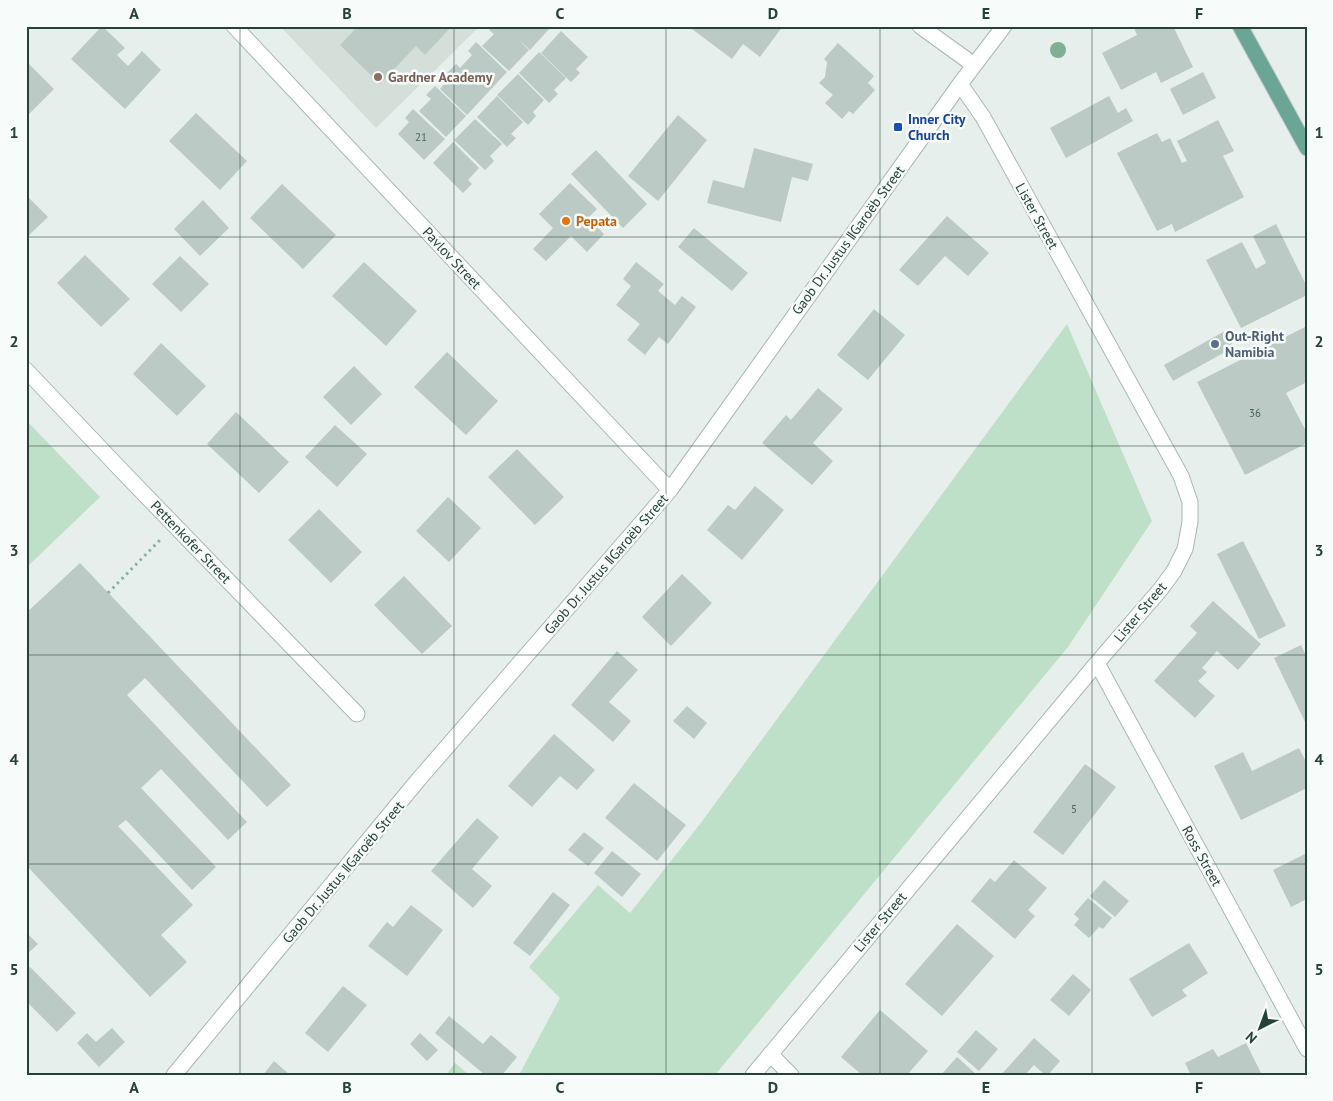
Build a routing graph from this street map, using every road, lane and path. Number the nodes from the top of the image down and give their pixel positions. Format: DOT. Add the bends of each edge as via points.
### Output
graph roads {
  1 [pos="234,26"];
  2 [pos="920,26"];
  3 [pos="1004,26"];
  4 [pos="1240,26"];
  5 [pos="974,65"];
  6 [pos="960,84"];
  7 [pos="1307,148"];
  8 [pos="26,370"];
  9 [pos="670,490"];
  10 [pos="174,525"];
  11 [pos="108,593"];
  12 [pos="1097,663"];
  13 [pos="356,714"];
  14 [pos="1307,1049"];
  15 [pos="770,1054"];
  16 [pos="174,1075"];
  17 [pos="753,1075"];
  18 [pos="791,1075"];
  1 -- 9 [label="street, Pavlov Street"];
  2 -- 5 [label="street"];
  3 -- 5 [label="street, Gaob Dr. Justus ǁGaroëb Street"];
  4 -- 7 [label="main road"];
  5 -- 6 [label="street, Gaob Dr. Justus ǁGaroëb Street"];
  6 -- 9 [label="street, Gaob Dr. Justus ǁGaroëb Street"];
  6 -- 12 [label="street, Lister Street" via="983,117 1181,476 1190,502 1185,549 1174,571"];
  8 -- 10 [label="street, Pettenkofer Street"];
  9 -- 16 [label="street, Gaob Dr. Justus ǁGaroëb Street" via="413,787"];
  10 -- 11 [label="path"];
  10 -- 13 [label="street, Pettenkofer Street"];
  12 -- 14 [label="street, Ross Street"];
  12 -- 15 [label="street, Lister Street"];
  15 -- 17 [label="street, Lister Street"];
  15 -- 18 [label="street"];
}
